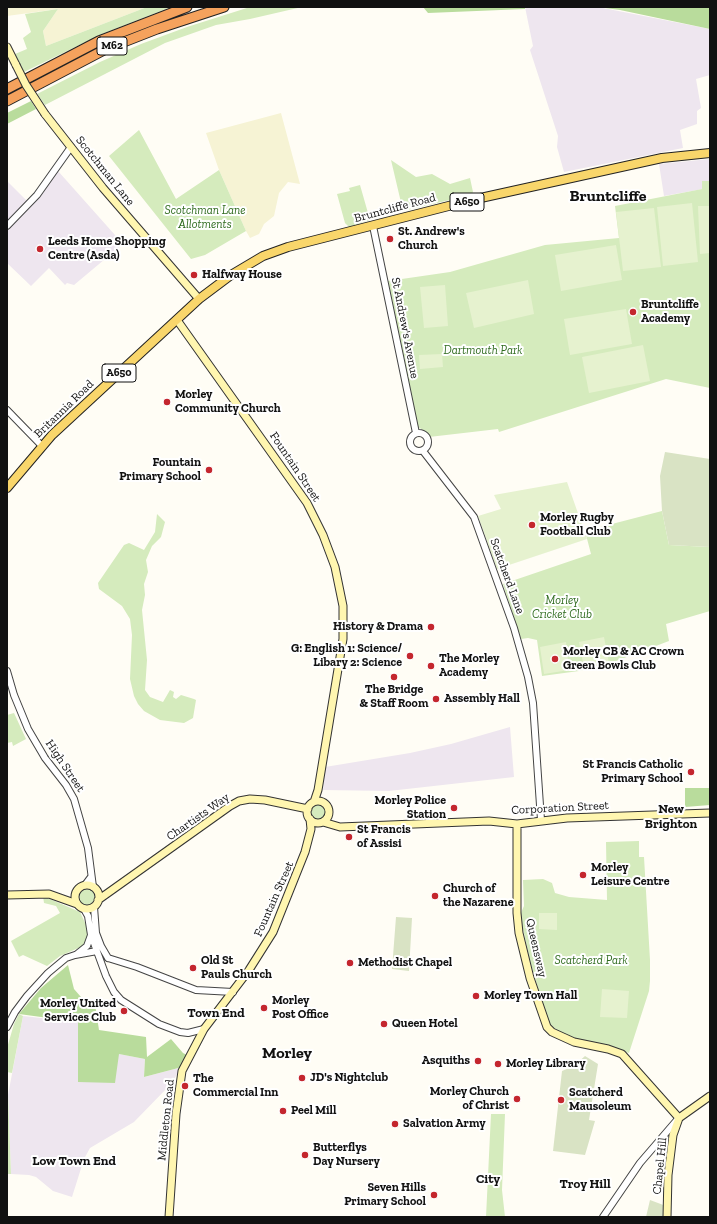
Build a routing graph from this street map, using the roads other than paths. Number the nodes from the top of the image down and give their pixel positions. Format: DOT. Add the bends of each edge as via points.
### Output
graph roads {
  1 [pos="187,7"];
  2 [pos="224,7"];
  3 [pos="7,47"];
  4 [pos="7,89"];
  5 [pos="7,101"];
  6 [pos="71,147"];
  7 [pos="710,153"];
  8 [pos="7,226"];
  9 [pos="373,226"];
  10 [pos="199,299"];
  11 [pos="177,320"];
  12 [pos="7,410"];
  13 [pos="416,433"];
  14 [pos="42,446"];
  15 [pos="423,451"];
  16 [pos="7,488"];
  17 [pos="7,671"];
  18 [pos="318,790"];
  19 [pos="314,802"];
  20 [pos="323,803"];
  21 [pos="308,809"];
  22 [pos="710,813"];
  23 [pos="329,814"];
  24 [pos="310,819"];
  25 [pos="541,820"];
  26 [pos="320,822"];
  27 [pos="517,824"];
  28 [pos="340,827"];
  29 [pos="311,829"];
  30 [pos="91,877"];
  31 [pos="85,885"];
  32 [pos="94,888"];
  33 [pos="112,891"];
  34 [pos="75,894"];
  35 [pos="7,895"];
  36 [pos="64,898"];
  37 [pos="98,900"];
  38 [pos="77,904"];
  39 [pos="94,907"];
  40 [pos="84,909"];
  41 [pos="94,934"];
  42 [pos="95,950"];
  43 [pos="76,955"];
  44 [pos="108,958"];
  45 [pos="102,962"];
  46 [pos="233,992"];
  47 [pos="7,1027"];
  48 [pos="204,1029"];
  49 [pos="188,1033"];
  50 [pos="192,1051"];
  51 [pos="710,1096"];
  52 [pos="679,1118"];
  53 [pos="169,1217"];
  54 [pos="603,1217"];
  55 [pos="667,1217"];
  1 -- 4 [label="highway, M62" via="98,41"];
  2 -- 5 [label="highway, M62" via="106,49"];
  3 -- 6 [label="main road, Scotchman Lane, bridge" via="26,85"];
  6 -- 8 [label="street" via="37,195"];
  6 -- 10 [label="main road, Scotchman Lane"];
  7 -- 9 [label="main road, Bruntcliffe Road / A650" via="662,158 623,166 476,199"];
  9 -- 10 [label="main road, Bruntcliffe Road / A650" via="263,256 231,275"];
  9 -- 13 [label="street, St Andrew's Avenue"];
  10 -- 11 [label="main road, Bruntcliffe Road / A650"];
  11 -- 14 [label="main road, Britannia Road / A650"];
  11 -- 18 [label="main road, Fountain Street" via="308,503 335,567 343,606 343,639"];
  12 -- 14 [label="street"];
  13 -- 15 [label="street" via="422,433 427,437 429,444"];
  13 -- 15 [label="street, St Andrew's Avenue" via="411,437 411,447 417,452"];
  14 -- 16 [label="main road, Britannia Road / A650"];
  15 -- 25 [label="street, Scatcherd Lane" via="474,517 514,628 533,703"];
  17 -- 30 [label="street, High Street" via="28,729 74,799 88,848"];
  18 -- 19 [label="main road, Fountain Street"];
  18 -- 20 [label="main road"];
  19 -- 20 [label="main road"];
  19 -- 21 [label="main road"];
  20 -- 23 [label="main road"];
  21 -- 24 [label="main road"];
  21 -- 33 [label="main road, Chartists Way" via="265,800 250,799 240,802 212,818"];
  22 -- 25 [label="main road, Corporation Street"];
  23 -- 26 [label="main road"];
  23 -- 28 [label="main road"];
  24 -- 26 [label="main road, Corporation Street"];
  24 -- 29 [label="main road, Fountain Street"];
  25 -- 27 [label="main road, Corporation Street"];
  26 -- 28 [label="main road, Corporation Street"];
  26 -- 29 [label="main road"];
  27 -- 28 [label="main road, Corporation Street" via="489,821"];
  27 -- 52 [label="main road, Queensway" via="519,933 530,978 547,1027 574,1042 622,1054"];
  29 -- 46 [label="main road, Fountain Street" via="304,858 273,932"];
  30 -- 31 [label="street"];
  30 -- 32 [label="street, High Street"];
  31 -- 32 [label="main road"];
  31 -- 34 [label="main road"];
  32 -- 33 [label="main road"];
  32 -- 37 [label="main road"];
  33 -- 37 [label="main road, Chartists Way"];
  34 -- 36 [label="main road"];
  34 -- 38 [label="main road"];
  35 -- 36 [label="main road" via="42,893"];
  36 -- 38 [label="main road"];
  37 -- 39 [label="main road"];
  38 -- 40 [label="main road"];
  39 -- 40 [label="main road"];
  39 -- 41 [label="street"];
  40 -- 41 [label="street"];
  41 -- 42 [label="street" via="97,944"];
  41 -- 43 [label="street" via="87,946"];
  41 -- 44 [label="street"];
  42 -- 43 [label="street"];
  42 -- 45 [label="street"];
  43 -- 47 [label="street" via="66,958 37,983 14,1012"];
  44 -- 45 [label="street"];
  44 -- 46 [label="street" via="196,990"];
  45 -- 49 [label="street" via="109,983 117,996 127,1005 159,1024"];
  46 -- 48 [label="main road, Middleton Road"];
  48 -- 49 [label="street"];
  48 -- 50 [label="main road, Middleton Road"];
  49 -- 50 [label="street" via="194,1040"];
  50 -- 53 [label="main road, Middleton Road" via="179,1084"];
  51 -- 52 [label="main road"];
  52 -- 54 [label="street" via="640,1163"];
  52 -- 55 [label="main road, Chapel Hill" via="673,1135 668,1175"];
}
